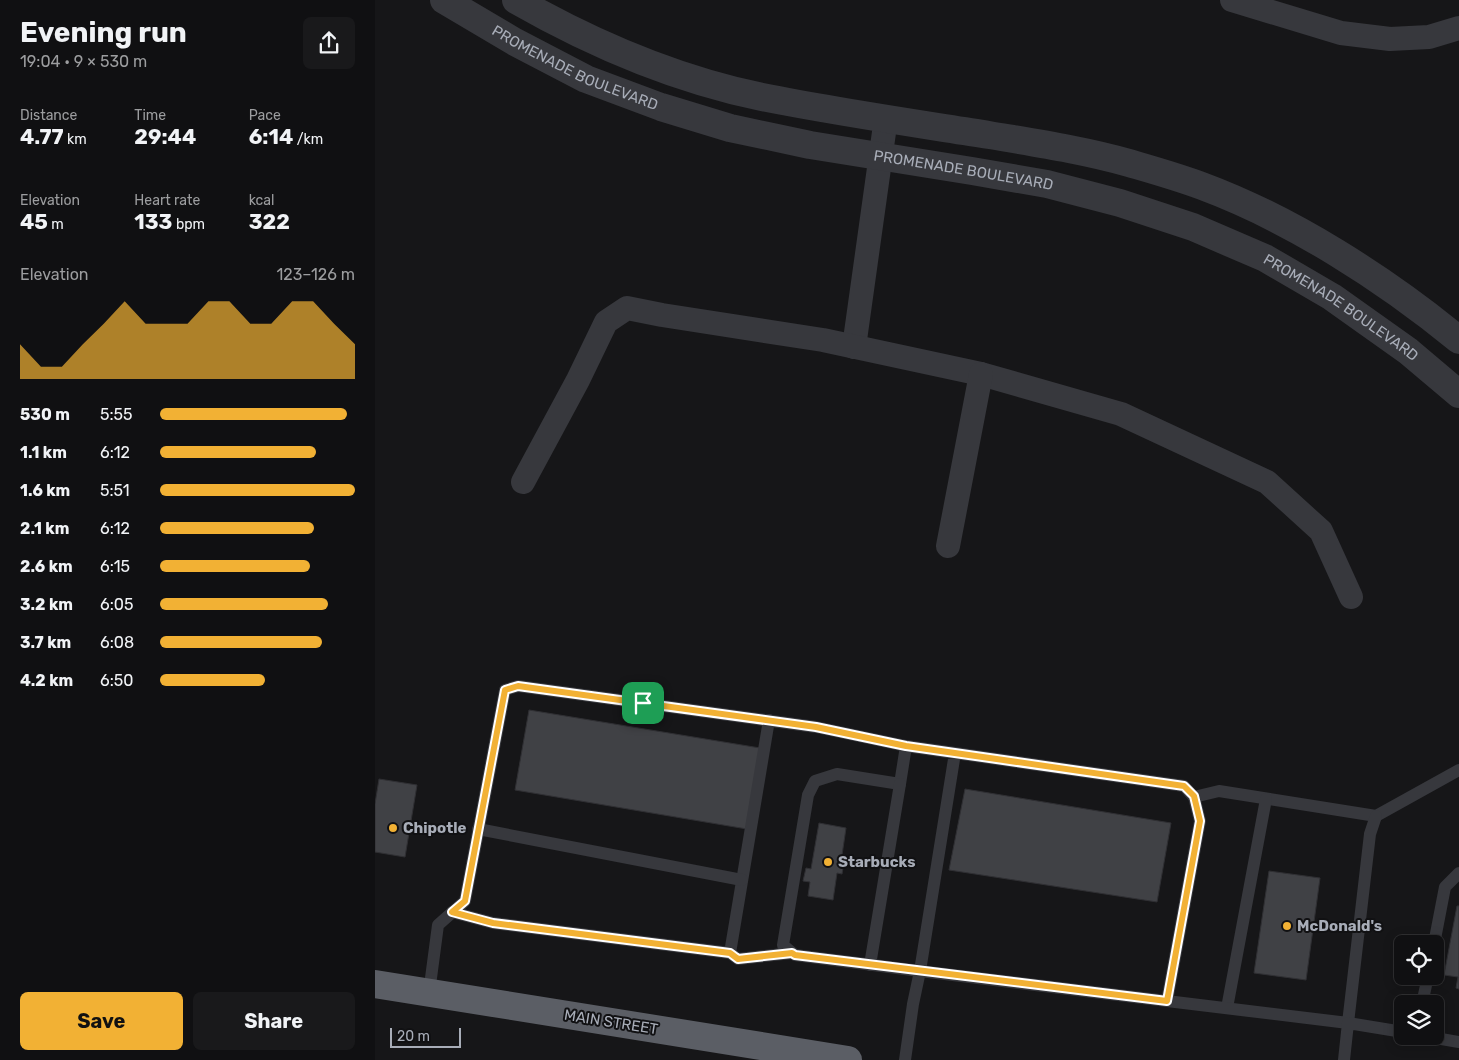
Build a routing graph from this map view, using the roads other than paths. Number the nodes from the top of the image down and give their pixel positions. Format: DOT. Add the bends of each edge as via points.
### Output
graph roads {
  1 [pos="444,0"];
  2 [pos="516,0"];
  3 [pos="1232,0"];
  4 [pos="1459,28"];
  5 [pos="886,118"];
  6 [pos="881,157"];
  7 [pos="1459,340"];
  8 [pos="854,347"];
  9 [pos="981,374"];
  10 [pos="1459,394"];
  11 [pos="523,482"];
  12 [pos="948,546"];
  13 [pos="1351,597"];
  14 [pos="769,720"];
  15 [pos="906,746"];
  16 [pos="955,753"];
  17 [pos="1459,770"];
  18 [pos="900,784"];
  19 [pos="1194,796"];
  20 [pos="1266,799"];
  21 [pos="1376,816"];
  22 [pos="478,829"];
  23 [pos="1459,873"];
  24 [pos="743,880"];
  25 [pos="452,912"];
  26 [pos="1436,935"];
  27 [pos="730,953"];
  28 [pos="792,953"];
  29 [pos="870,965"];
  30 [pos="920,972"];
  31 [pos="375,984"];
  32 [pos="429,993"];
  33 [pos="1167,1001"];
  34 [pos="1227,1008"];
  35 [pos="1348,1023"];
  36 [pos="1394,1031"];
  37 [pos="1444,1039"];
  38 [pos="1459,1042"];
  39 [pos="848,1060"];
  40 [pos="905,1060"];
  41 [pos="1344,1060"];
  1 -- 6 [label="street, PROMENADE BOULEVARD" via="586,79 661,107 730,128"];
  2 -- 5 [label="street, PROMENADE BOULEVARD" via="603,46 662,69 761,97"];
  3 -- 4 [label="street" via="1341,33 1390,39 1429,37"];
  5 -- 6 [label="street"];
  5 -- 7 [label="street, PROMENADE BOULEVARD" via="1068,148 1202,186 1315,240 1435,320"];
  6 -- 8 [label="street"];
  6 -- 10 [label="street, PROMENADE BOULEVARD" via="1047,184 1193,227 1265,258 1332,297 1408,351"];
  8 -- 9 [label="street"];
  8 -- 11 [label="street" via="627,308 606,322"];
  9 -- 12 [label="street"];
  9 -- 13 [label="street" via="1121,414 1267,482 1321,531"];
  14 -- 15 [label="lane"];
  14 -- 22 [label="lane" via="518,686 505,690"];
  14 -- 24 [label="lane"];
  15 -- 16 [label="lane"];
  15 -- 18 [label="lane"];
  16 -- 19 [label="lane" via="1184,786"];
  16 -- 30 [label="lane"];
  17 -- 21 [label="lane"];
  18 -- 28 [label="lane" via="837,774 815,781 808,795 783,945"];
  18 -- 29 [label="lane"];
  19 -- 20 [label="lane" via="1219,792"];
  19 -- 33 [label="lane" via="1200,821"];
  20 -- 21 [label="lane"];
  20 -- 34 [label="lane"];
  21 -- 35 [label="lane" via="1370,834"];
  22 -- 24 [label="lane"];
  22 -- 25 [label="lane" via="465,901"];
  23 -- 26 [label="lane" via="1445,887"];
  24 -- 27 [label="lane"];
  25 -- 27 [label="lane" via="493,923"];
  25 -- 32 [label="lane" via="438,925"];
  27 -- 28 [label="lane" via="738,959"];
  28 -- 29 [label="lane"];
  29 -- 30 [label="lane"];
  30 -- 33 [label="lane"];
  30 -- 40 [label="lane"];
  31 -- 32 [label="highway, MAIN STREET"];
  32 -- 39 [label="highway, MAIN STREET"];
  33 -- 34 [label="lane"];
  34 -- 35 [label="lane"];
  35 -- 36 [label="lane"];
  35 -- 41 [label="lane"];
  37 -- 38 [label="lane"];
}
